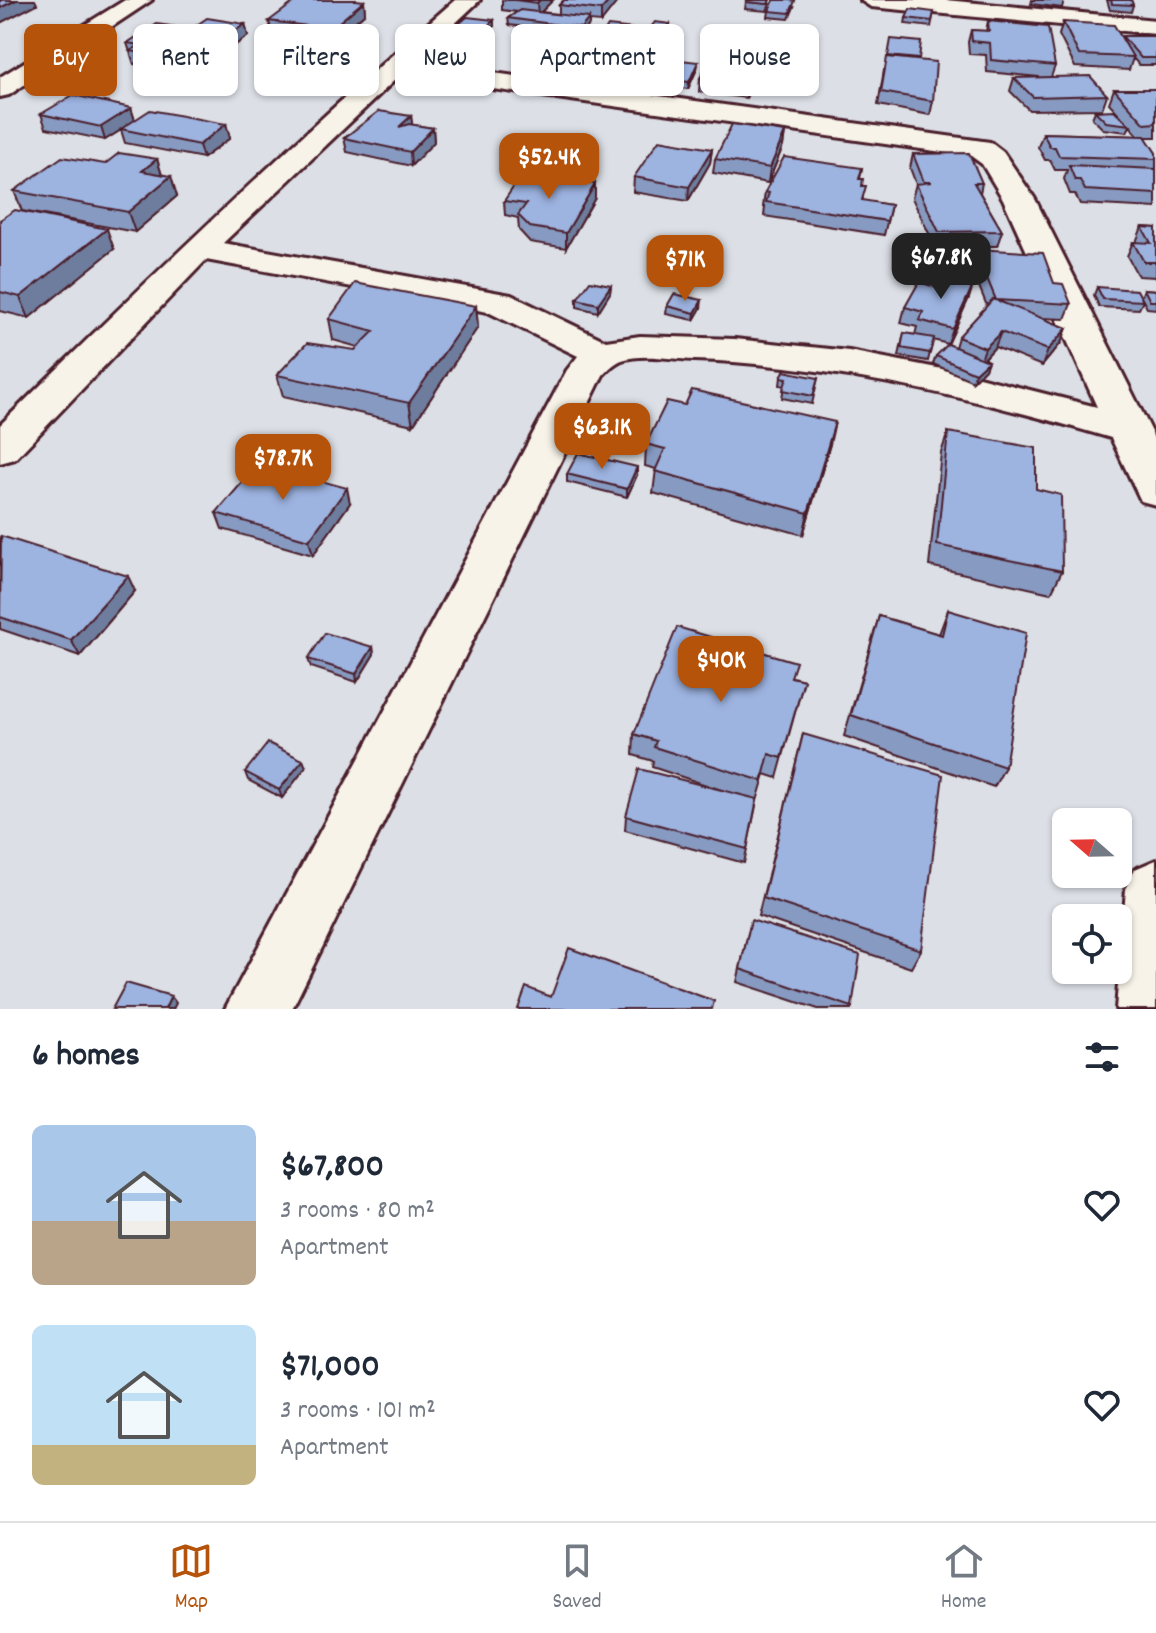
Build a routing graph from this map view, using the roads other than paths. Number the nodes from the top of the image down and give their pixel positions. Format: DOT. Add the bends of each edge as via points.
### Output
graph roads {
  1 [pos="141,0"];
  2 [pos="469,0"];
  3 [pos="871,0"];
  4 [pos="1156,27"];
  5 [pos="393,67"];
  6 [pos="0,89"];
  7 [pos="198,249"];
  8 [pos="604,354"];
  9 [pos="1131,430"];
  10 [pos="0,449"];
  11 [pos="1156,490"];
  12 [pos="1156,889"];
  13 [pos="258,1009"];
  14 [pos="1149,1009"];
  1 -- 6 [label="street"];
  2 -- 5 [label="street"];
  3 -- 4 [label="street"];
  5 -- 7 [label="street"];
  5 -- 9 [label="street" via="980,148 993,158 1019,199"];
  7 -- 8 [label="street" via="498,303"];
  7 -- 10 [label="street"];
  8 -- 9 [label="street" via="631,347 737,348 863,366 957,383"];
  8 -- 13 [label="street" via="586,370"];
  9 -- 11 [label="street"];
  12 -- 14 [label="street"];
}
